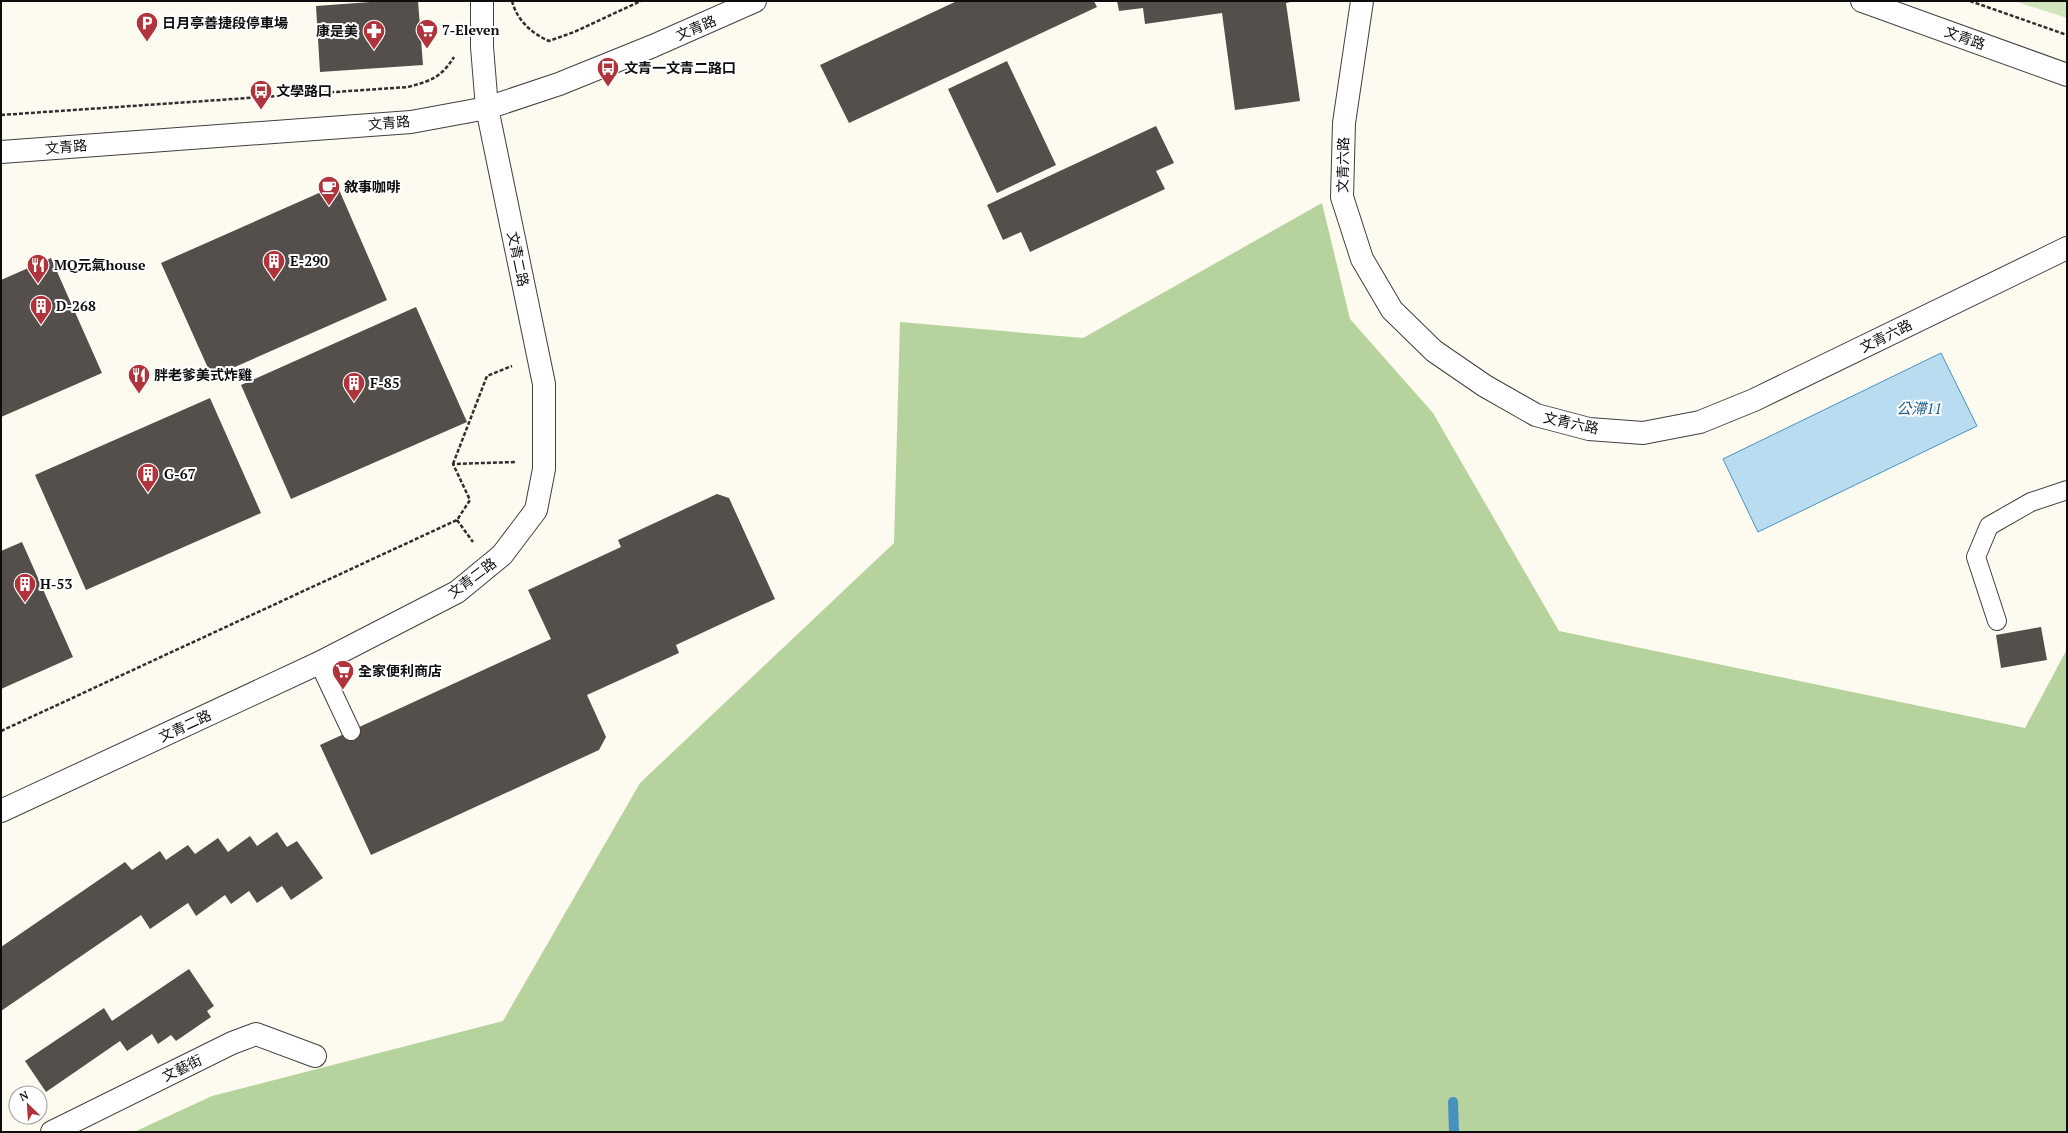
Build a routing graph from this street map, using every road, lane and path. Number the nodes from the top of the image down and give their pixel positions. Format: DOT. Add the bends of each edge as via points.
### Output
graph roads {
  1 [pos="482,1"];
  2 [pos="512,1"];
  3 [pos="641,1"];
  4 [pos="755,1"];
  5 [pos="1362,1"];
  6 [pos="1862,1"];
  7 [pos="1970,1"];
  8 [pos="2067,35"];
  9 [pos="455,55"];
  10 [pos="2067,75"];
  11 [pos="487,108"];
  12 [pos="1,115"];
  13 [pos="1,152"];
  14 [pos="2067,248"];
  15 [pos="513,366"];
  16 [pos="524,462"];
  17 [pos="453,464"];
  18 [pos="2067,490"];
  19 [pos="457,520"];
  20 [pos="475,545"];
  21 [pos="1998,621"];
  22 [pos="319,664"];
  23 [pos="1,731"];
  24 [pos="351,731"];
  25 [pos="1,811"];
  26 [pos="315,1056"];
  27 [pos="52,1132"];
  1 -- 11 [label="street, 文青二路" via="482,47"];
  2 -- 3 [label="path" via="519,18 538,36 549,41"];
  4 -- 11 [label="street, 文青路" via="559,84"];
  5 -- 14 [label="street, 文青六路" via="1344,123 1342,197 1362,259 1392,310 1434,352 1485,386 1536,415 1589,429 1643,433 1700,422 1754,400"];
  6 -- 10 [label="street, 文青路"];
  7 -- 8 [label="path"];
  9 -- 12 [label="path" via="449,65 432,80 408,87"];
  11 -- 13 [label="street, 文青路" via="411,122"];
  11 -- 22 [label="street, 文青二路" via="544,384 544,469 536,510 502,555 457,592"];
  15 -- 17 [label="path" via="487,376"];
  16 -- 17 [label="path"];
  17 -- 19 [label="path" via="470,500"];
  18 -- 21 [label="lane" via="2031,502 1989,526 1976,557"];
  19 -- 20 [label="path"];
  19 -- 23 [label="path"];
  22 -- 24 [label="lane"];
  22 -- 25 [label="street, 文青二路"];
  26 -- 27 [label="street, 文藝街" via="256,1034 232,1043"];
}
